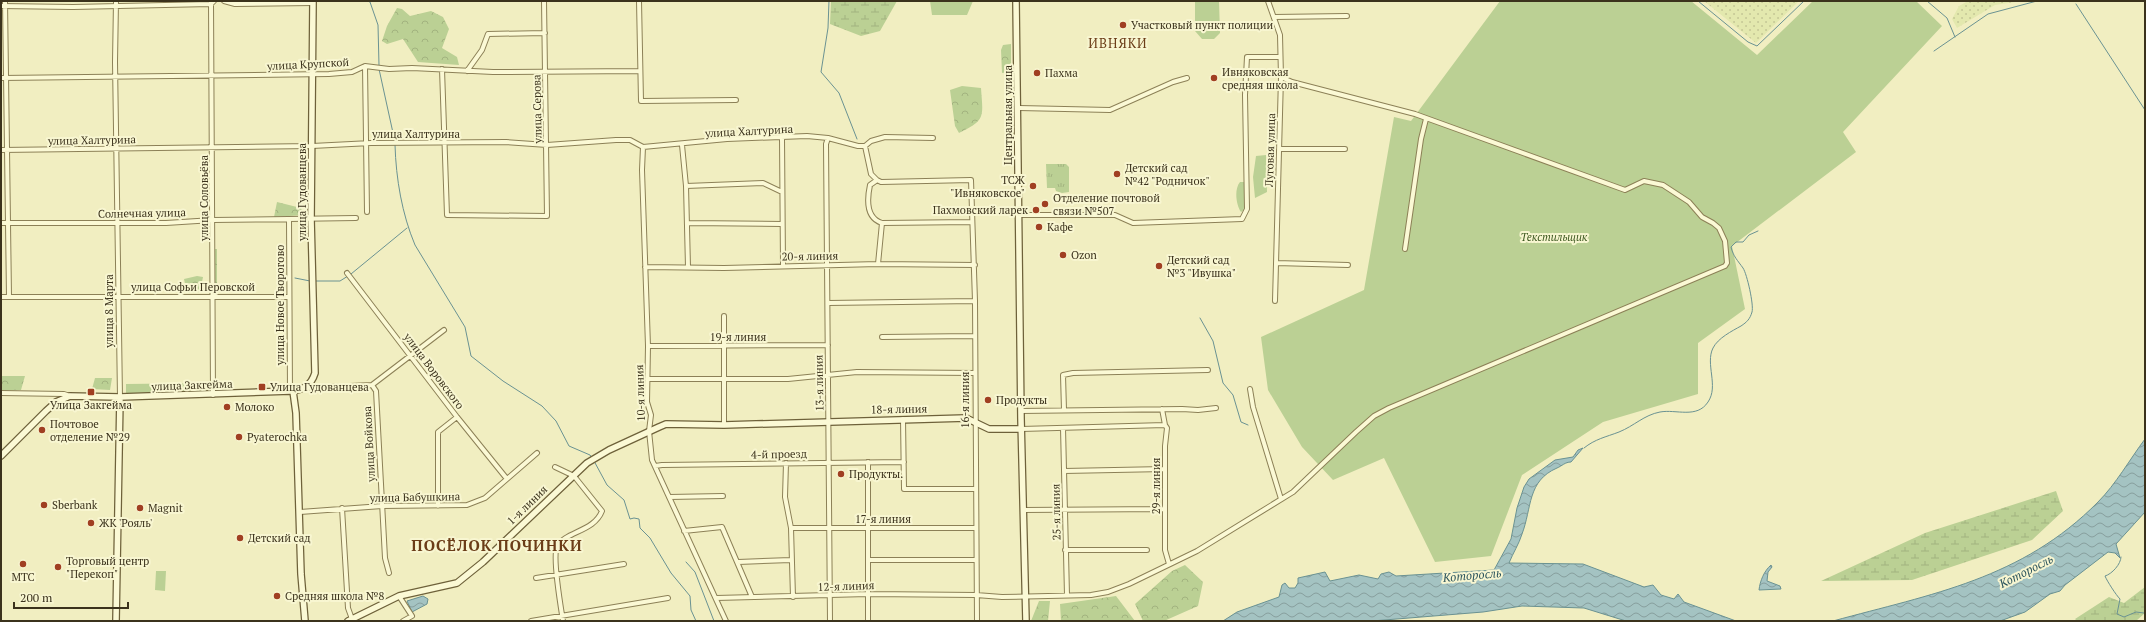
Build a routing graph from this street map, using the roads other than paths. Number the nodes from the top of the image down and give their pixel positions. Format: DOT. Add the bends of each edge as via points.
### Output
graph roads {
  1 [pos="116,1"];
  2 [pos="224,1"];
  3 [pos="544,1"];
  4 [pos="639,1"];
  5 [pos="1016,1"];
  6 [pos="1268,1"];
  7 [pos="212,2"];
  8 [pos="313,2"];
  9 [pos="4,4"];
  10 [pos="116,6"];
  11 [pos="1347,16"];
  12 [pos="1274,17"];
  13 [pos="545,33"];
  14 [pos="1280,57"];
  15 [pos="365,66"];
  16 [pos="442,69"];
  17 [pos="467,71"];
  18 [pos="639,71"];
  19 [pos="545,72"];
  20 [pos="312,75"];
  21 [pos="212,76"];
  22 [pos="115,77"];
  23 [pos="1281,77"];
  24 [pos="3,78"];
  25 [pos="1187,78"];
  26 [pos="736,100"];
  27 [pos="1019,108"];
  28 [pos="1426,118"];
  29 [pos="782,138"];
  30 [pos="828,138"];
  31 [pos="933,138"];
  32 [pos="366,143"];
  33 [pos="446,143"];
  34 [pos="547,145"];
  35 [pos="682,145"];
  36 [pos="312,146"];
  37 [pos="865,146"];
  38 [pos="643,147"];
  39 [pos="116,148"];
  40 [pos="212,148"];
  41 [pos="1279,149"];
  42 [pos="1345,149"];
  43 [pos="1,150"];
  44 [pos="6,150"];
  45 [pos="877,180"];
  46 [pos="686,186"];
  47 [pos="782,192"];
  48 [pos="367,212"];
  49 [pos="1018,215"];
  50 [pos="356,218"];
  51 [pos="312,219"];
  52 [pos="213,220"];
  53 [pos="289,220"];
  54 [pos="118,222"];
  55 [pos="972,222"];
  56 [pos="1,223"];
  57 [pos="7,223"];
  58 [pos="688,223"];
  59 [pos="882,223"];
  60 [pos="782,224"];
  61 [pos="1405,249"];
  62 [pos="1276,263"];
  63 [pos="878,264"];
  64 [pos="782,265"];
  65 [pos="827,265"];
  66 [pos="975,265"];
  67 [pos="1348,265"];
  68 [pos="645,267"];
  69 [pos="688,267"];
  70 [pos="347,274"];
  71 [pos="120,296"];
  72 [pos="213,296"];
  73 [pos="289,296"];
  74 [pos="1,297"];
  75 [pos="9,297"];
  76 [pos="1275,300"];
  77 [pos="975,301"];
  78 [pos="828,304"];
  79 [pos="724,316"];
  80 [pos="444,330"];
  81 [pos="882,336"];
  82 [pos="974,336"];
  83 [pos="828,345"];
  84 [pos="648,346"];
  85 [pos="725,347"];
  86 [pos="411,356"];
  87 [pos="1208,370"];
  88 [pos="975,373"];
  89 [pos="828,375"];
  90 [pos="647,379"];
  91 [pos="725,379"];
  92 [pos="372,385"];
  93 [pos="306,388"];
  94 [pos="1250,389"];
  95 [pos="291,391"];
  96 [pos="1,393"];
  97 [pos="213,395"];
  98 [pos="70,396"];
  99 [pos="120,398"];
  100 [pos="1216,408"];
  101 [pos="1162,409"];
  102 [pos="1064,410"];
  103 [pos="1021,411"];
  104 [pos="457,417"];
  105 [pos="903,419"];
  106 [pos="829,421"];
  107 [pos="975,422"];
  108 [pos="724,425"];
  109 [pos="1165,425"];
  110 [pos="1063,428"];
  111 [pos="1021,429"];
  112 [pos="649,431"];
  113 [pos="634,440"];
  114 [pos="537,453"];
  115 [pos="1,456"];
  116 [pos="868,462"];
  117 [pos="904,462"];
  118 [pos="786,463"];
  119 [pos="830,463"];
  120 [pos="655,466"];
  121 [pos="555,467"];
  122 [pos="1165,469"];
  123 [pos="1064,471"];
  124 [pos="574,476"];
  125 [pos="507,479"];
  126 [pos="975,489"];
  127 [pos="723,496"];
  128 [pos="669,497"];
  129 [pos="1281,499"];
  130 [pos="382,506"];
  131 [pos="438,506"];
  132 [pos="342,508"];
  133 [pos="1064,509"];
  134 [pos="1165,509"];
  135 [pos="1023,510"];
  136 [pos="300,512"];
  137 [pos="791,528"];
  138 [pos="830,528"];
  139 [pos="867,528"];
  140 [pos="976,528"];
  141 [pos="684,531"];
  142 [pos="1066,550"];
  143 [pos="1147,550"];
  144 [pos="791,560"];
  145 [pos="868,560"];
  146 [pos="976,560"];
  147 [pos="738,562"];
  148 [pos="624,564"];
  149 [pos="1168,564"];
  150 [pos="389,573"];
  151 [pos="557,575"];
  152 [pos="536,578"];
  153 [pos="868,594"];
  154 [pos="976,595"];
  155 [pos="1067,595"];
  156 [pos="399,596"];
  157 [pos="830,596"];
  158 [pos="752,597"];
  159 [pos="793,597"];
  160 [pos="1026,597"];
  161 [pos="668,598"];
  162 [pos="716,598"];
  163 [pos="563,619"];
  164 [pos="350,620"];
  165 [pos="116,621"];
  166 [pos="305,621"];
  167 [pos="403,621"];
  168 [pos="531,621"];
  169 [pos="726,621"];
  170 [pos="830,621"];
  171 [pos="868,621"];
  172 [pos="977,621"];
  173 [pos="1026,621"];
  1 -- 10 [label="street, улица 8 Марта"];
  2 -- 8 [label="street" via="235,4"];
  3 -- 13 [label="street, улица Серова"];
  4 -- 18 [label="street"];
  5 -- 27 [label="street, Центральная улица"];
  6 -- 12 [label="street, Луговая улица"];
  7 -- 10 [label="street"];
  7 -- 21 [label="street, улица Соловьёва"];
  8 -- 20 [label="street, улица Гудованцева"];
  9 -- 10 [label="street"];
  9 -- 24 [label="street"];
  10 -- 22 [label="street, улица 8 Марта"];
  11 -- 12 [label="street"];
  12 -- 14 [label="street, Луговая улица" via="1280,35"];
  13 -- 17 [label="street" via="488,34 482,50"];
  13 -- 19 [label="street, улица Серова"];
  14 -- 23 [label="street, Луговая улица"];
  14 -- 49 [label="street" via="1247,57 1247,209 1243,218 1133,223 1115,215"];
  15 -- 16 [label="street, улица Крупской" via="389,69"];
  15 -- 20 [label="street, улица Крупской" via="352,72"];
  15 -- 32 [label="street"];
  16 -- 17 [label="street, улица Крупской"];
  16 -- 33 [label="street"];
  17 -- 19 [label="street, улица Крупской"];
  18 -- 19 [label="street, улица Крупской"];
  18 -- 26 [label="street" via="642,102"];
  19 -- 34 [label="street, улица Серова"];
  20 -- 21 [label="street, улица Крупской"];
  20 -- 36 [label="street, улица Гудованцева"];
  21 -- 22 [label="street, улица Крупской"];
  21 -- 40 [label="street, улица Соловьёва"];
  22 -- 24 [label="street, улица Крупской"];
  22 -- 39 [label="street, улица 8 Марта"];
  23 -- 28 [label="street"];
  23 -- 41 [label="street, Луговая улица"];
  24 -- 44 [label="street"];
  25 -- 27 [label="street" via="1110,110"];
  27 -- 49 [label="street, Центральная улица"];
  28 -- 61 [label="street" via="1420,139"];
  28 -- 129 [label="street, 12-я линия" via="1625,190 1644,181 1662,185 1689,202 1702,217 1719,228 1725,241 1727,263 1389,408 1374,416 1293,492"];
  29 -- 30 [label="street, улица Халтурина"];
  29 -- 35 [label="street, улица Халтурина" via="727,139"];
  29 -- 47 [label="street"];
  30 -- 37 [label="street, улица Халтурина"];
  30 -- 65 [label="street, 13-я линия"];
  31 -- 37 [label="street" via="885,137 871,141"];
  32 -- 33 [label="street, улица Халтурина"];
  32 -- 36 [label="street, улица Халтурина"];
  32 -- 48 [label="street"];
  33 -- 34 [label="street, улица Халтурина" via="506,142"];
  33 -- 34 [label="street, улица Серова" via="447,215 547,216"];
  34 -- 38 [label="street, улица Халтурина" via="630,140"];
  35 -- 38 [label="street, улица Халтурина"];
  35 -- 46 [label="street"];
  36 -- 40 [label="street, улица Халтурина"];
  36 -- 51 [label="street, улица Гудованцева"];
  37 -- 45 [label="street" via="872,174"];
  38 -- 68 [label="street, 10-я линия"];
  39 -- 40 [label="street, улица Халтурина"];
  39 -- 44 [label="street, улица Халтурина"];
  39 -- 54 [label="street, улица 8 Марта"];
  40 -- 52 [label="street, улица Соловьёва"];
  41 -- 42 [label="street"];
  41 -- 62 [label="street, Луговая улица"];
  43 -- 44 [label="street, улица Халтурина"];
  44 -- 57 [label="street"];
  45 -- 55 [label="street, 16-я линия" via="971,180"];
  45 -- 59 [label="street" via="870,185 870,212"];
  46 -- 47 [label="street" via="763,183"];
  46 -- 58 [label="street"];
  47 -- 60 [label="street"];
  49 -- 103 [label="street, Центральная улица"];
  50 -- 51 [label="street, Солнечная улица"];
  51 -- 53 [label="street, Солнечная улица"];
  51 -- 93 [label="street, улица Гудованцева" via="315,373 312,382"];
  52 -- 53 [label="street, Солнечная улица"];
  52 -- 54 [label="street, Солнечная улица" via="166,223"];
  52 -- 72 [label="street, улица Соловьёва"];
  53 -- 73 [label="street, улица Новое Творогово"];
  54 -- 57 [label="street, Солнечная улица"];
  54 -- 71 [label="street, улица 8 Марта"];
  55 -- 59 [label="street"];
  55 -- 66 [label="street, 16-я линия"];
  56 -- 57 [label="street, Солнечная улица"];
  57 -- 75 [label="street"];
  58 -- 60 [label="street"];
  58 -- 69 [label="street"];
  59 -- 63 [label="street"];
  60 -- 64 [label="street"];
  62 -- 67 [label="street"];
  62 -- 76 [label="street, Луговая улица"];
  63 -- 65 [label="street, 20-я линия"];
  63 -- 66 [label="street, 20-я линия"];
  64 -- 65 [label="street, 20-я линия"];
  64 -- 69 [label="street, 20-я линия"];
  65 -- 78 [label="street, 13-я линия"];
  66 -- 77 [label="street, 16-я линия"];
  68 -- 69 [label="street, 20-я линия"];
  68 -- 84 [label="street, 10-я линия"];
  70 -- 86 [label="street, улица Воровского"];
  71 -- 72 [label="street, улица Софьи Перовской"];
  71 -- 75 [label="street, улица Софьи Перовской"];
  71 -- 99 [label="street, улица 8 Марта"];
  72 -- 73 [label="street, улица Софьи Перовской"];
  72 -- 97 [label="street, улица Соловьёва"];
  73 -- 95 [label="street, улица Новое Творогово"];
  74 -- 75 [label="street, улица Софьи Перовской"];
  77 -- 78 [label="street"];
  77 -- 82 [label="street, 16-я линия"];
  78 -- 83 [label="street, 13-я линия"];
  79 -- 85 [label="street"];
  80 -- 86 [label="street"];
  81 -- 82 [label="street"];
  82 -- 88 [label="street, 16-я линия"];
  83 -- 85 [label="street, 19-я линия"];
  83 -- 89 [label="street, 13-я линия"];
  84 -- 85 [label="street, 19-я линия"];
  84 -- 90 [label="street, 10-я линия"];
  85 -- 91 [label="street"];
  86 -- 92 [label="street"];
  86 -- 104 [label="street, улица Воровского"];
  87 -- 102 [label="street" via="1062,375"];
  88 -- 89 [label="street" via="856,372"];
  88 -- 107 [label="street, 16-я линия"];
  89 -- 91 [label="street" via="788,379"];
  89 -- 106 [label="street, 13-я линия"];
  90 -- 91 [label="street"];
  90 -- 112 [label="street, 10-я линия" via="647,402 651,415"];
  91 -- 108 [label="street"];
  92 -- 93 [label="street"];
  92 -- 130 [label="street, улица Войкова" via="376,391"];
  93 -- 95 [label="street, улица Закгейма"];
  94 -- 129 [label="street"];
  95 -- 97 [label="street, улица Закгейма"];
  95 -- 136 [label="street"];
  96 -- 98 [label="street, улица Закгейма"];
  97 -- 99 [label="street, улица Закгейма"];
  98 -- 99 [label="street, улица Закгейма"];
  98 -- 115 [label="street, улица Закгейма" via="56,402"];
  99 -- 165 [label="street, улица 8 Марта"];
  100 -- 101 [label="street"];
  101 -- 102 [label="street"];
  101 -- 109 [label="street, 29-я линия"];
  102 -- 103 [label="street"];
  103 -- 111 [label="street"];
  104 -- 125 [label="street, улица Воровского"];
  104 -- 131 [label="street" via="438,432"];
  105 -- 106 [label="street, 18-я линия"];
  105 -- 107 [label="street, 18-я линия" via="966,418"];
  105 -- 117 [label="street"];
  106 -- 108 [label="street, 18-я линия"];
  106 -- 119 [label="street, 13-я линия"];
  107 -- 111 [label="street, 18-я линия" via="989,429"];
  107 -- 126 [label="street, 16-я линия"];
  108 -- 112 [label="street, 18-я линия" via="666,424"];
  109 -- 110 [label="street, 18-я линия"];
  109 -- 122 [label="street, 29-я линия"];
  110 -- 111 [label="street, 18-я линия"];
  110 -- 123 [label="street, 25-я линия"];
  111 -- 135 [label="street"];
  112 -- 113 [label="street, 18-я линия"];
  112 -- 120 [label="street, 10-я линия"];
  113 -- 124 [label="street, 1-я линия" via="593,459"];
  114 -- 125 [label="street, улица Бабушкина"];
  116 -- 117 [label="street, 4-й проезд"];
  116 -- 119 [label="street, 4-й проезд"];
  116 -- 139 [label="street"];
  117 -- 126 [label="street" via="904,489"];
  118 -- 119 [label="street, 4-й проезд"];
  118 -- 120 [label="street, 4-й проезд"];
  118 -- 137 [label="street" via="785,497"];
  119 -- 138 [label="street, 13-я линия"];
  120 -- 128 [label="street, 10-я линия"];
  121 -- 124 [label="street"];
  122 -- 123 [label="street"];
  122 -- 134 [label="street, 29-я линия"];
  123 -- 133 [label="street, 25-я линия"];
  124 -- 151 [label="street" via="602,511 589,527 562,541 557,547"];
  124 -- 156 [label="street, 1-я линия" via="483,562 457,583"];
  125 -- 131 [label="street, улица Бабушкина" via="485,498 467,505"];
  126 -- 140 [label="street, 16-я линия"];
  127 -- 128 [label="street"];
  128 -- 141 [label="street, 10-я линия"];
  129 -- 149 [label="street, 12-я линия" via="1197,551"];
  130 -- 131 [label="street, улица Бабушкина"];
  130 -- 132 [label="street, улица Бабушкина"];
  130 -- 150 [label="street, улица Войкова" via="384,558"];
  132 -- 136 [label="street, улица Бабушкина"];
  132 -- 164 [label="street"];
  133 -- 134 [label="street"];
  133 -- 135 [label="street"];
  133 -- 142 [label="street, 25-я линия"];
  134 -- 149 [label="street, 29-я линия" via="1165,550"];
  135 -- 160 [label="street"];
  136 -- 166 [label="street"];
  137 -- 138 [label="street, 17-я линия"];
  137 -- 144 [label="street"];
  138 -- 139 [label="street, 17-я линия"];
  138 -- 157 [label="street, 13-я линия"];
  139 -- 140 [label="street, 17-я линия"];
  139 -- 145 [label="street"];
  140 -- 146 [label="street, 16-я линия"];
  141 -- 147 [label="street" via="722,527"];
  141 -- 162 [label="street, 10-я линия"];
  142 -- 143 [label="street"];
  142 -- 155 [label="street, 25-я линия"];
  144 -- 147 [label="street"];
  144 -- 159 [label="street"];
  145 -- 146 [label="street"];
  145 -- 153 [label="street"];
  146 -- 154 [label="street, 16-я линия"];
  147 -- 158 [label="street"];
  148 -- 151 [label="street"];
  149 -- 155 [label="street, 12-я линия" via="1108,592"];
  151 -- 152 [label="street"];
  151 -- 163 [label="street"];
  153 -- 154 [label="street, 12-я линия"];
  153 -- 157 [label="street, 12-я линия"];
  153 -- 171 [label="street"];
  154 -- 160 [label="street, 12-я линия"];
  154 -- 172 [label="street, 16-я линия"];
  155 -- 160 [label="street, 12-я линия"];
  156 -- 164 [label="street, 1-я линия"];
  156 -- 167 [label="street" via="412,616"];
  157 -- 159 [label="street, 12-я линия"];
  157 -- 170 [label="street, 13-я линия"];
  158 -- 159 [label="street, 12-я линия"];
  158 -- 162 [label="street, 12-я линия"];
  160 -- 173 [label="street"];
  161 -- 163 [label="street"];
  162 -- 169 [label="street, 10-я линия"];
  163 -- 168 [label="street"];
}
